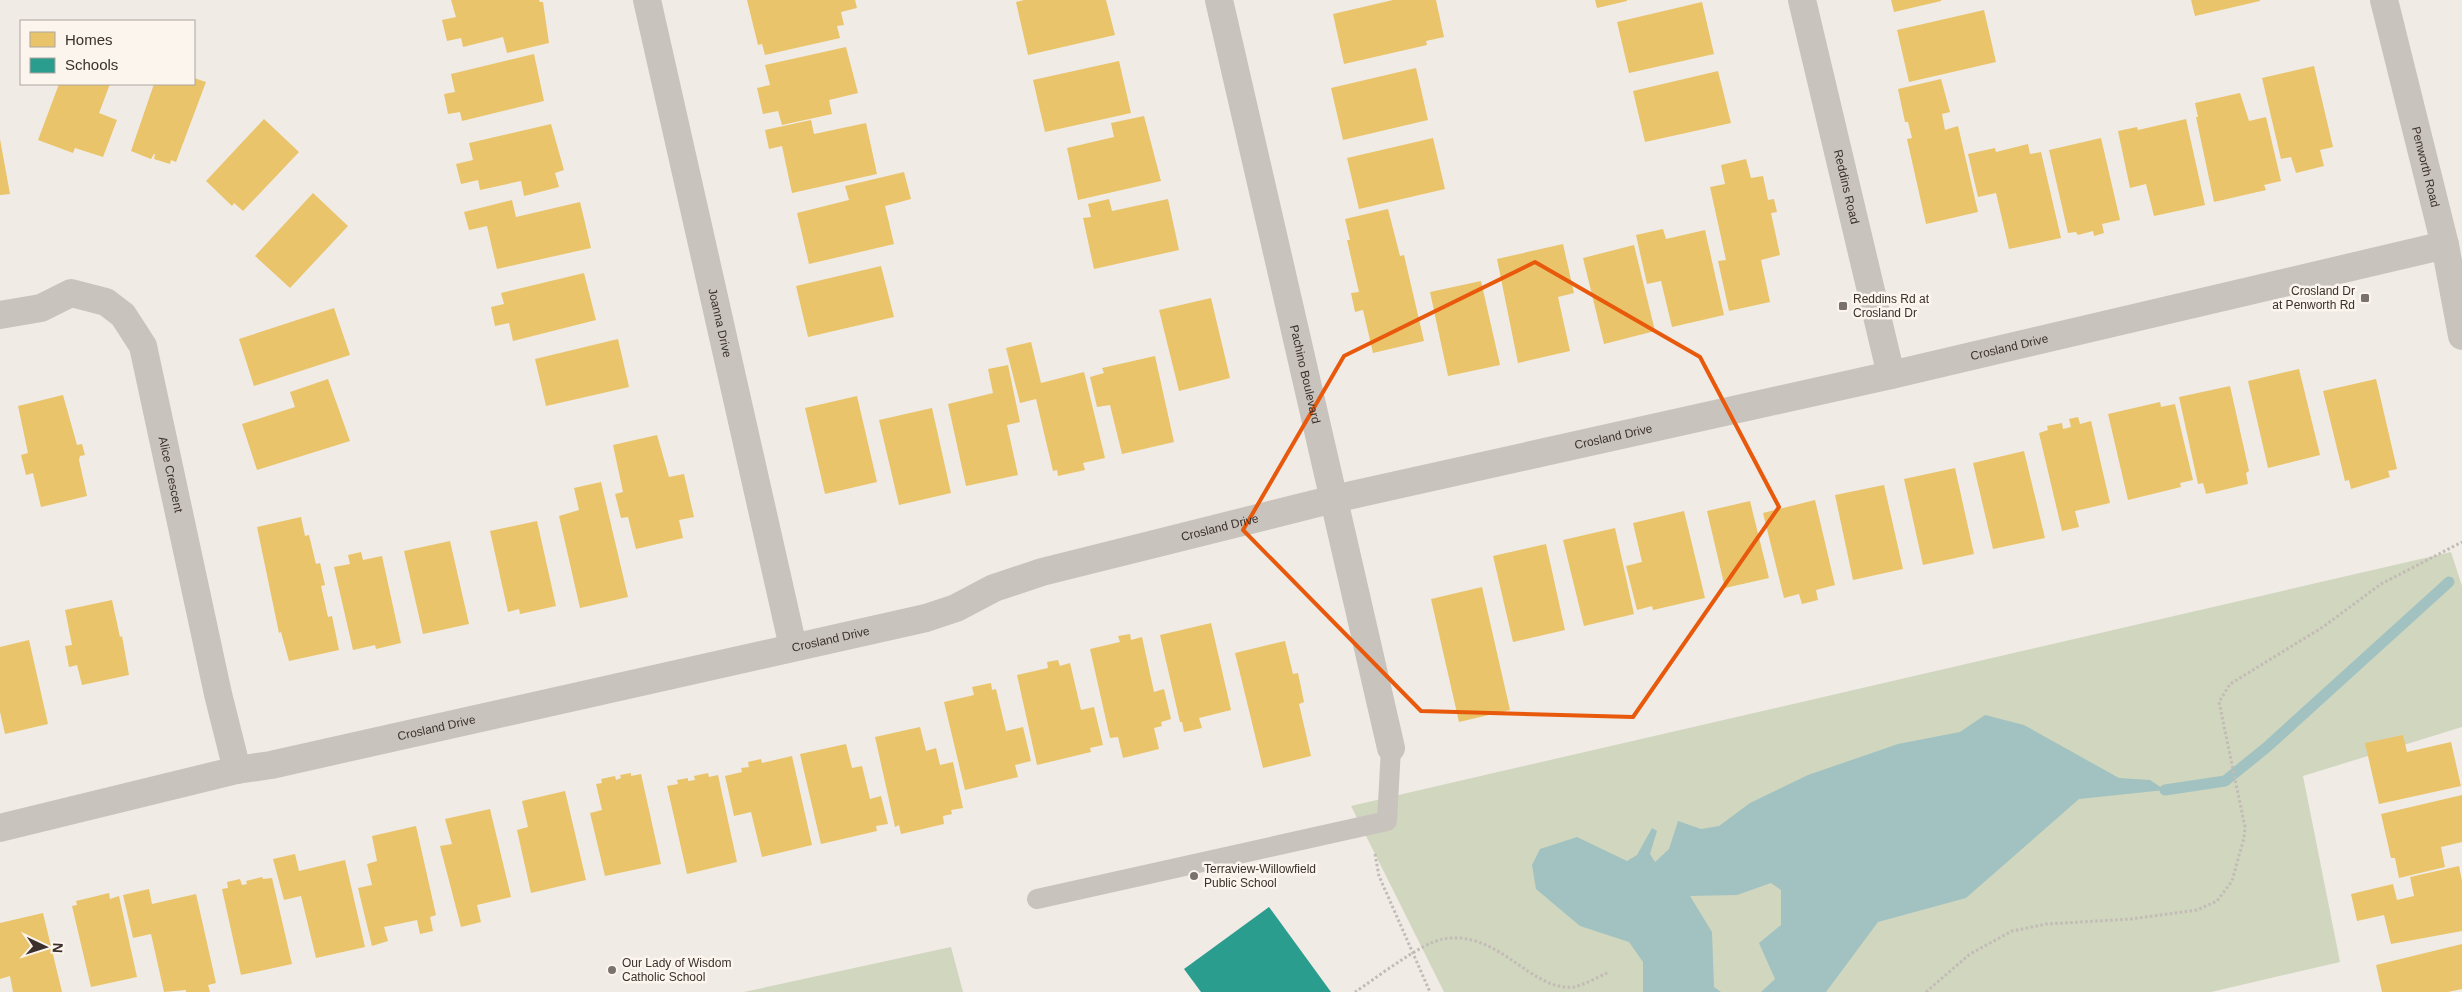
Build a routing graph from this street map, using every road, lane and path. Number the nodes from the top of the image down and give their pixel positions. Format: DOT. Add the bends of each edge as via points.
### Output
graph roads {
  1 [pos="647,0"];
  2 [pos="1218,0"];
  3 [pos="1802,0"];
  4 [pos="2384,0"];
  5 [pos="2445,245"];
  6 [pos="0,315"];
  7 [pos="2462,336"];
  8 [pos="1891,375"];
  9 [pos="1334,499"];
  10 [pos="2462,542"];
  11 [pos="793,647"];
  12 [pos="1392,748"];
  13 [pos="237,770"];
  14 [pos="1370,825"];
  15 [pos="0,828"];
  16 [pos="1036,899"];
  17 [pos="1412,953"];
  18 [pos="1609,972"];
  19 [pos="1355,992"];
  20 [pos="1430,992"];
  21 [pos="1926,992"];
  1 -- 11 [label="street, Joanna Drive"];
  2 -- 9 [label="street, Pachino Boulevard"];
  3 -- 8 [label="street, Reddins Road"];
  4 -- 5 [label="street, Penworth Road"];
  5 -- 7 [label="street, Penworth Road"];
  5 -- 8 [label="street, Crosland Drive"];
  6 -- 13 [label="street, Alice Crescent" via="41,308 71,293 106,302 123,315 143,346"];
  8 -- 9 [label="street, Crosland Drive"];
  9 -- 11 [label="street, Crosland Drive" via="1042,572 994,588 956,608 926,618"];
  9 -- 12 [label="street, Pachino Boulevard"];
  10 -- 21 [label="path" via="2381,584 2323,627 2230,684 2219,702 2245,827 2232,881 2216,900 2197,910 2131,919 2046,924 2012,931 1970,954"];
  11 -- 13 [label="street, Crosland Drive" via="280,764"];
  12 -- 14 [label="lane" via="1387,821"];
  13 -- 15 [label="street, Crosland Drive"];
  14 -- 16 [label="lane"];
  14 -- 17 [label="path" via="1379,876"];
  17 -- 18 [label="path" via="1442,939 1472,940 1496,949 1546,985 1573,987"];
  17 -- 19 [label="path"];
  17 -- 20 [label="path"];
}
